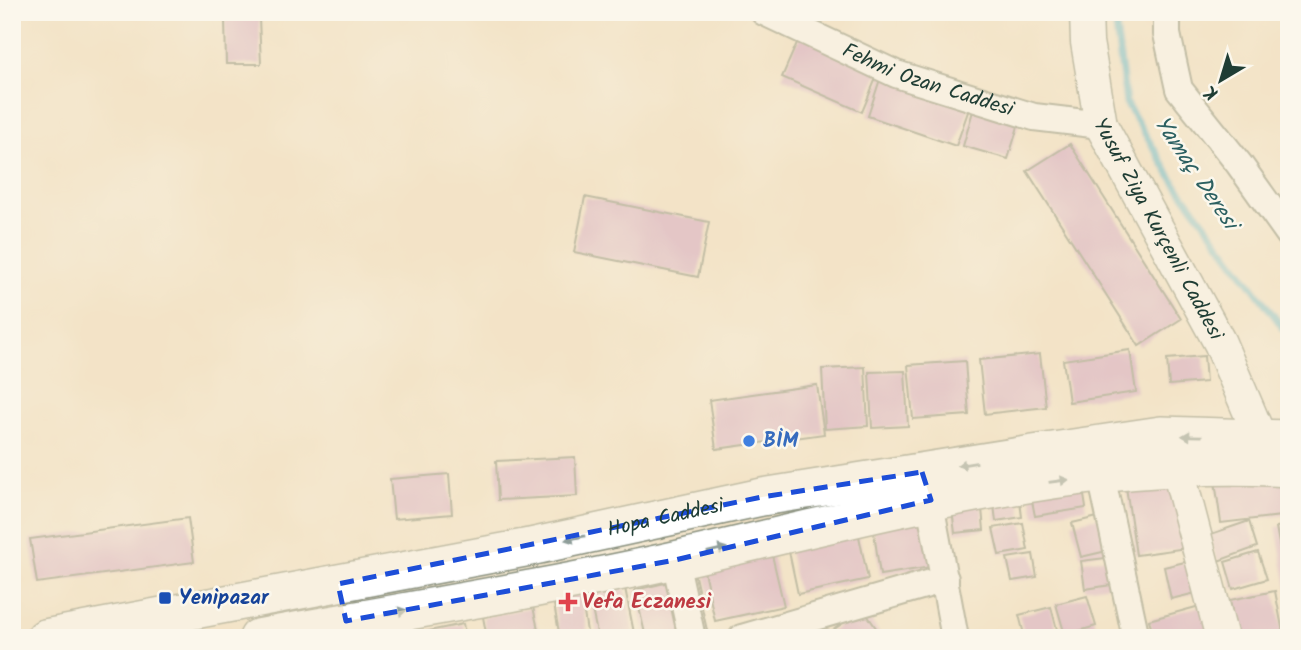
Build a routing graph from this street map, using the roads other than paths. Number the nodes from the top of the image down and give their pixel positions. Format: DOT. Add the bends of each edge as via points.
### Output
graph roads {
  1 [pos="764,12"];
  2 [pos="1086,12"];
  3 [pos="1167,12"];
  4 [pos="1101,125"];
  5 [pos="1289,234"];
  6 [pos="1274,452"];
  7 [pos="1177,466"];
  8 [pos="1101,475"];
  9 [pos="927,486"];
  10 [pos="675,560"];
  11 [pos="945,579"];
  12 [pos="338,584"];
  13 [pos="869,600"];
  14 [pos="347,629"];
  15 [pos="45,638"];
  16 [pos="258,638"];
  17 [pos="692,638"];
  18 [pos="742,638"];
  19 [pos="813,638"];
  20 [pos="955,638"];
  21 [pos="1136,638"];
  22 [pos="1222,638"];
  1 -- 4 [label="street, Fehmi Ozan Caddesi" via="895,74 1034,117"];
  2 -- 4 [label="street, Yusuf Ziya Kurçenli Caddesi"];
  3 -- 5 [label="street" via="1179,89"];
  4 -- 6 [label="street, Yusuf Ziya Kurçenli Caddesi" via="1220,342"];
  6 -- 7 [label="main road, Hopa Caddesi"];
  6 -- 9 [label="main road, Hopa Caddesi, one-way" via="1161,435"];
  7 -- 8 [label="main road, Hopa Caddesi"];
  7 -- 22 [label="street"];
  9 -- 8 [label="main road, Hopa Caddesi, one-way"];
  8 -- 21 [label="street"];
  10 -- 9 [label="main road, Hopa Caddesi, one-way"];
  9 -- 11 [label="street"];
  9 -- 12 [label="main road, Hopa Caddesi, one-way" via="762,498"];
  14 -- 10 [label="main road, Hopa Caddesi, one-way"];
  10 -- 17 [label="street"];
  11 -- 13 [label="street"];
  11 -- 20 [label="street"];
  12 -- 14 [label="street"];
  12 -- 15 [label="main road, Hopa Caddesi"];
  13 -- 18 [label="street"];
  13 -- 19 [label="street"];
  14 -- 16 [label="main road, Hopa Caddesi"];
}
